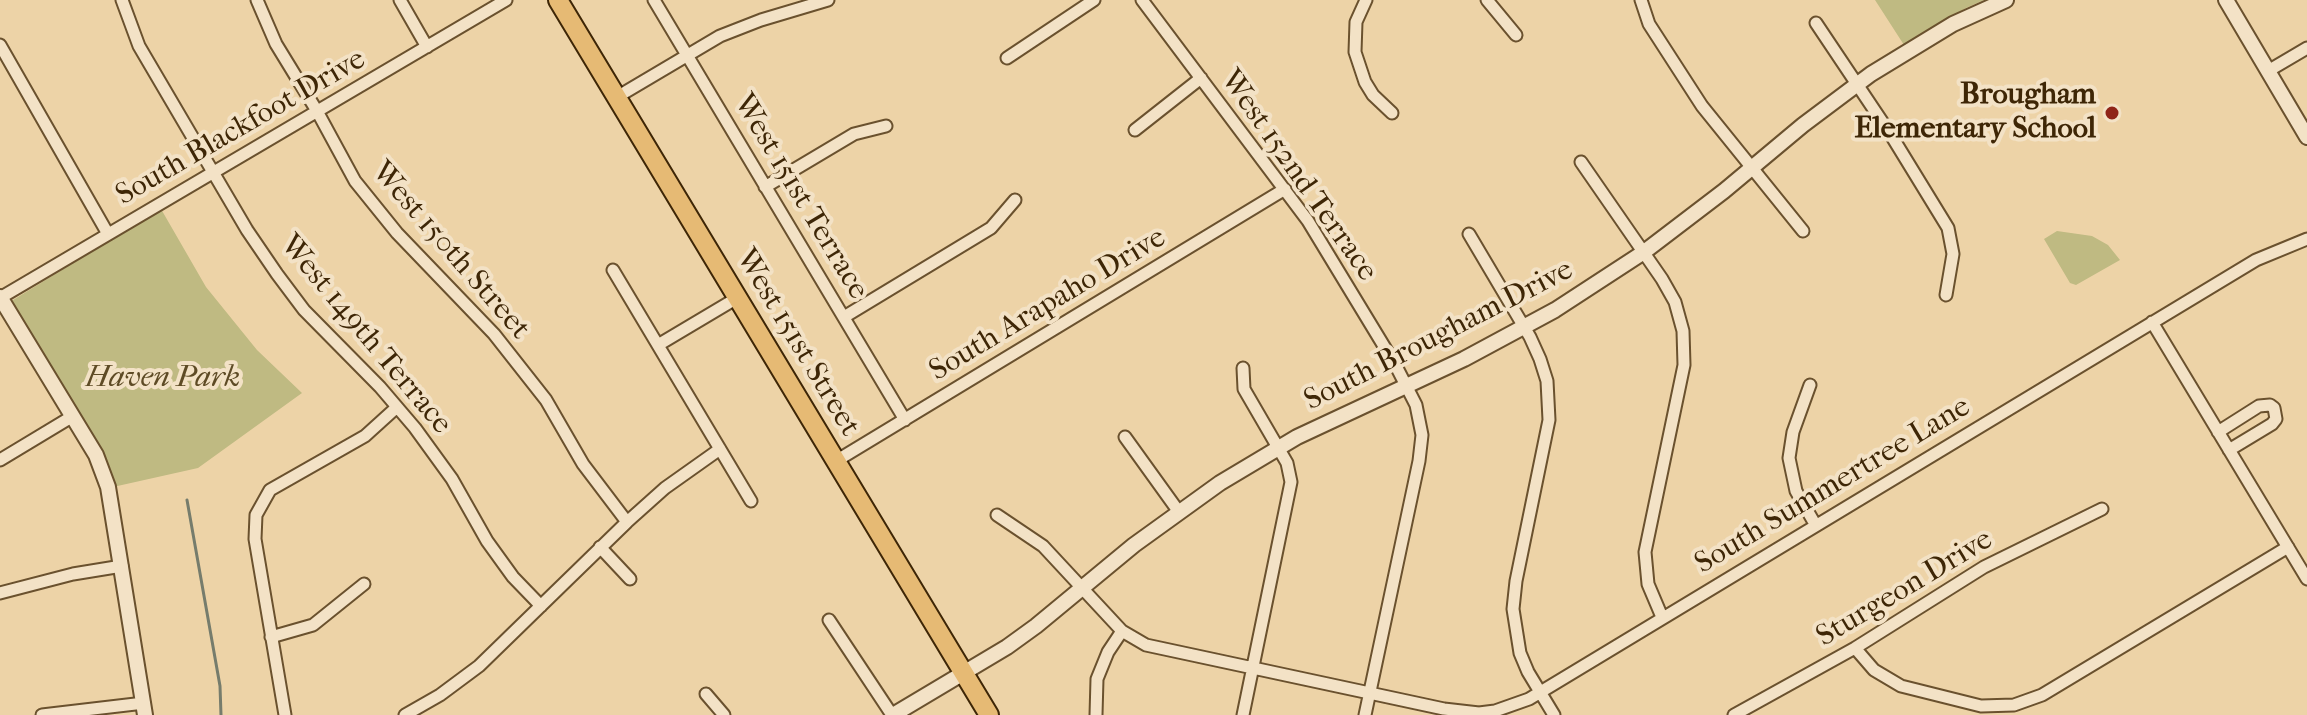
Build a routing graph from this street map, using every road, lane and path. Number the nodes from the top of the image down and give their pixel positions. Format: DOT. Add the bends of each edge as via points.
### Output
graph roads {
  1 [pos="122,0"];
  2 [pos="257,0"];
  3 [pos="400,0"];
  4 [pos="506,0"];
  5 [pos="558,0"];
  6 [pos="654,0"];
  7 [pos="828,0"];
  8 [pos="1094,0"];
  9 [pos="1142,0"];
  10 [pos="1366,0"];
  11 [pos="1487,0"];
  12 [pos="1641,0"];
  13 [pos="2006,0"];
  14 [pos="2226,0"];
  15 [pos="1816,23"];
  16 [pos="1516,35"];
  17 [pos="0,45"];
  18 [pos="427,47"];
  19 [pos="2307,48"];
  20 [pos="687,55"];
  21 [pos="1007,58"];
  22 [pos="2268,71"];
  23 [pos="1201,78"];
  24 [pos="1857,84"];
  25 [pos="617,97"];
  26 [pos="317,111"];
  27 [pos="1392,113"];
  28 [pos="886,126"];
  29 [pos="1135,130"];
  30 [pos="2307,137"];
  31 [pos="1581,162"];
  32 [pos="1751,168"];
  33 [pos="213,172"];
  34 [pos="765,187"];
  35 [pos="1285,189"];
  36 [pos="1015,200"];
  37 [pos="1803,231"];
  38 [pos="108,234"];
  39 [pos="1469,234"];
  40 [pos="2307,239"];
  41 [pos="1644,252"];
  42 [pos="613,270"];
  43 [pos="1946,295"];
  44 [pos="0,298"];
  45 [pos="737,298"];
  46 [pos="844,317"];
  47 [pos="2152,322"];
  48 [pos="1525,328"];
  49 [pos="658,345"];
  50 [pos="1243,368"];
  51 [pos="1810,385"];
  52 [pos="1405,386"];
  53 [pos="397,407"];
  54 [pos="73,416"];
  55 [pos="905,420"];
  56 [pos="2218,432"];
  57 [pos="1125,437"];
  58 [pos="1278,448"];
  59 [pos="720,449"];
  60 [pos="2229,450"];
  61 [pos="0,460"];
  62 [pos="836,461"];
  63 [pos="751,501"];
  64 [pos="2102,509"];
  65 [pos="1179,512"];
  66 [pos="997,515"];
  67 [pos="627,522"];
  68 [pos="1815,524"];
  69 [pos="600,547"];
  70 [pos="2288,547"];
  71 [pos="122,566"];
  72 [pos="630,579"];
  73 [pos="2307,579"];
  74 [pos="364,584"];
  75 [pos="1083,588"];
  76 [pos="0,593"];
  77 [pos="541,606"];
  78 [pos="1662,617"];
  79 [pos="829,620"];
  80 [pos="1122,631"];
  81 [pos="271,637"];
  82 [pos="1855,648"];
  83 [pos="1253,669"];
  84 [pos="963,673"];
  85 [pos="1539,692"];
  86 [pos="1370,693"];
  87 [pos="706,694"];
  88 [pos="144,709"];
  89 [pos="42,715"];
  90 [pos="285,715"];
  91 [pos="405,715"];
  92 [pos="724,715"];
  93 [pos="892,715"];
  94 [pos="989,715"];
  95 [pos="1096,715"];
  96 [pos="1243,715"];
  97 [pos="1365,715"];
  98 [pos="1554,715"];
  99 [pos="1734,715"];
  1 -- 33 [label="street, West 149th Terrace" via="139,46"];
  2 -- 26 [label="street, West 150th Street" via="276,44"];
  3 -- 18 [label="street"];
  4 -- 18 [label="street, South Blackfoot Drive"];
  5 -- 25 [label="main road, West 151st Street"];
  6 -- 20 [label="street, West 151st Terrace"];
  7 -- 20 [label="street" via="749,24"];
  8 -- 21 [label="street"];
  9 -- 23 [label="street, West 152nd Terrace"];
  10 -- 27 [label="street" via="1356,22 1356,60 1373,95"];
  11 -- 16 [label="street"];
  12 -- 32 [label="street" via="1654,33"];
  13 -- 24 [label="street, South Brougham Drive" via="1962,19"];
  14 -- 22 [label="street"];
  15 -- 24 [label="street"];
  17 -- 38 [label="street"];
  18 -- 26 [label="street, South Blackfoot Drive"];
  19 -- 22 [label="street"];
  20 -- 25 [label="street"];
  20 -- 34 [label="street, West 151st Terrace"];
  22 -- 30 [label="street"];
  23 -- 29 [label="street"];
  23 -- 35 [label="street, West 152nd Terrace"];
  24 -- 32 [label="street, South Brougham Drive"];
  24 -- 43 [label="street" via="1948,228 1953,254"];
  25 -- 45 [label="main road, West 151st Street"];
  26 -- 33 [label="street, South Blackfoot Drive"];
  26 -- 67 [label="street, West 150th Street" via="355,181 494,334 546,400 583,464"];
  28 -- 34 [label="street" via="854,134"];
  31 -- 41 [label="street"];
  32 -- 37 [label="street"];
  32 -- 41 [label="street, South Brougham Drive"];
  33 -- 38 [label="street, South Blackfoot Drive"];
  33 -- 53 [label="street, West 149th Terrace" via="304,310"];
  34 -- 46 [label="street, West 151st Terrace"];
  35 -- 52 [label="street, West 152nd Terrace"];
  35 -- 55 [label="street, South Arapaho Drive"];
  36 -- 46 [label="street" via="991,228"];
  38 -- 44 [label="street, South Blackfoot Drive"];
  39 -- 48 [label="street"];
  40 -- 47 [label="street, South Summertree Lane" via="2256,260"];
  41 -- 48 [label="street, South Brougham Drive"];
  41 -- 78 [label="street" via="1675,302 1684,344 1645,552 1646,575"];
  42 -- 49 [label="street"];
  44 -- 54 [label="street"];
  45 -- 49 [label="street"];
  45 -- 62 [label="main road, West 151st Street"];
  46 -- 55 [label="street, West 151st Terrace"];
  47 -- 56 [label="street"];
  47 -- 68 [label="street, South Summertree Lane"];
  48 -- 52 [label="street, South Brougham Drive"];
  48 -- 85 [label="street" via="1547,381 1549,420 1513,609 1520,653"];
  49 -- 59 [label="street"];
  50 -- 58 [label="street" via="1244,389"];
  51 -- 68 [label="street" via="1789,458 1796,491"];
  52 -- 58 [label="street, South Brougham Drive"];
  52 -- 86 [label="street, West 152nd Terrace" via="1419,416 1421,445"];
  53 -- 77 [label="street, West 149th Terrace" via="452,479 513,577"];
  53 -- 81 [label="street" via="365,436 270,490 262,501 255,539"];
  54 -- 61 [label="street"];
  54 -- 71 [label="street" via="108,487"];
  55 -- 62 [label="street, South Arapaho Drive"];
  56 -- 60 [label="street"];
  56 -- 60 [label="street" via="2259,406 2274,408 2272,424"];
  57 -- 65 [label="street"];
  58 -- 65 [label="street, South Brougham Drive"];
  58 -- 83 [label="street" via="1291,482"];
  59 -- 63 [label="street"];
  59 -- 67 [label="street"];
  60 -- 70 [label="street"];
  62 -- 84 [label="main road, West 151st Street"];
  64 -- 82 [label="street, Sturgeon Drive" via="1984,567"];
  65 -- 75 [label="street, South Brougham Drive"];
  66 -- 75 [label="street" via="1043,546"];
  67 -- 69 [label="street"];
  68 -- 78 [label="street, South Summertree Lane"];
  69 -- 72 [label="street"];
  69 -- 77 [label="street"];
  70 -- 73 [label="street"];
  70 -- 82 [label="street" via="2042,695 2014,705 1981,706 1901,686 1874,670"];
  71 -- 76 [label="street"];
  71 -- 88 [label="street"];
  74 -- 81 [label="street" via="313,625"];
  75 -- 80 [label="street"];
  75 -- 84 [label="street, South Brougham Drive" via="1007,647"];
  77 -- 91 [label="street" via="479,666"];
  78 -- 85 [label="street, South Summertree Lane"];
  79 -- 93 [label="street"];
  80 -- 83 [label="street, South Summertree Lane" via="1146,645"];
  80 -- 95 [label="street" via="1097,679"];
  81 -- 90 [label="street"];
  82 -- 99 [label="street, Sturgeon Drive"];
  83 -- 86 [label="street, South Summertree Lane"];
  83 -- 96 [label="street"];
  84 -- 93 [label="street, South Brougham Drive"];
  84 -- 94 [label="main road, West 151st Street"];
  85 -- 86 [label="street, South Summertree Lane" via="1513,706 1479,713"];
  85 -- 98 [label="street"];
  86 -- 97 [label="street, West 152nd Terrace"];
  87 -- 92 [label="street"];
  88 -- 89 [label="street"];
}
